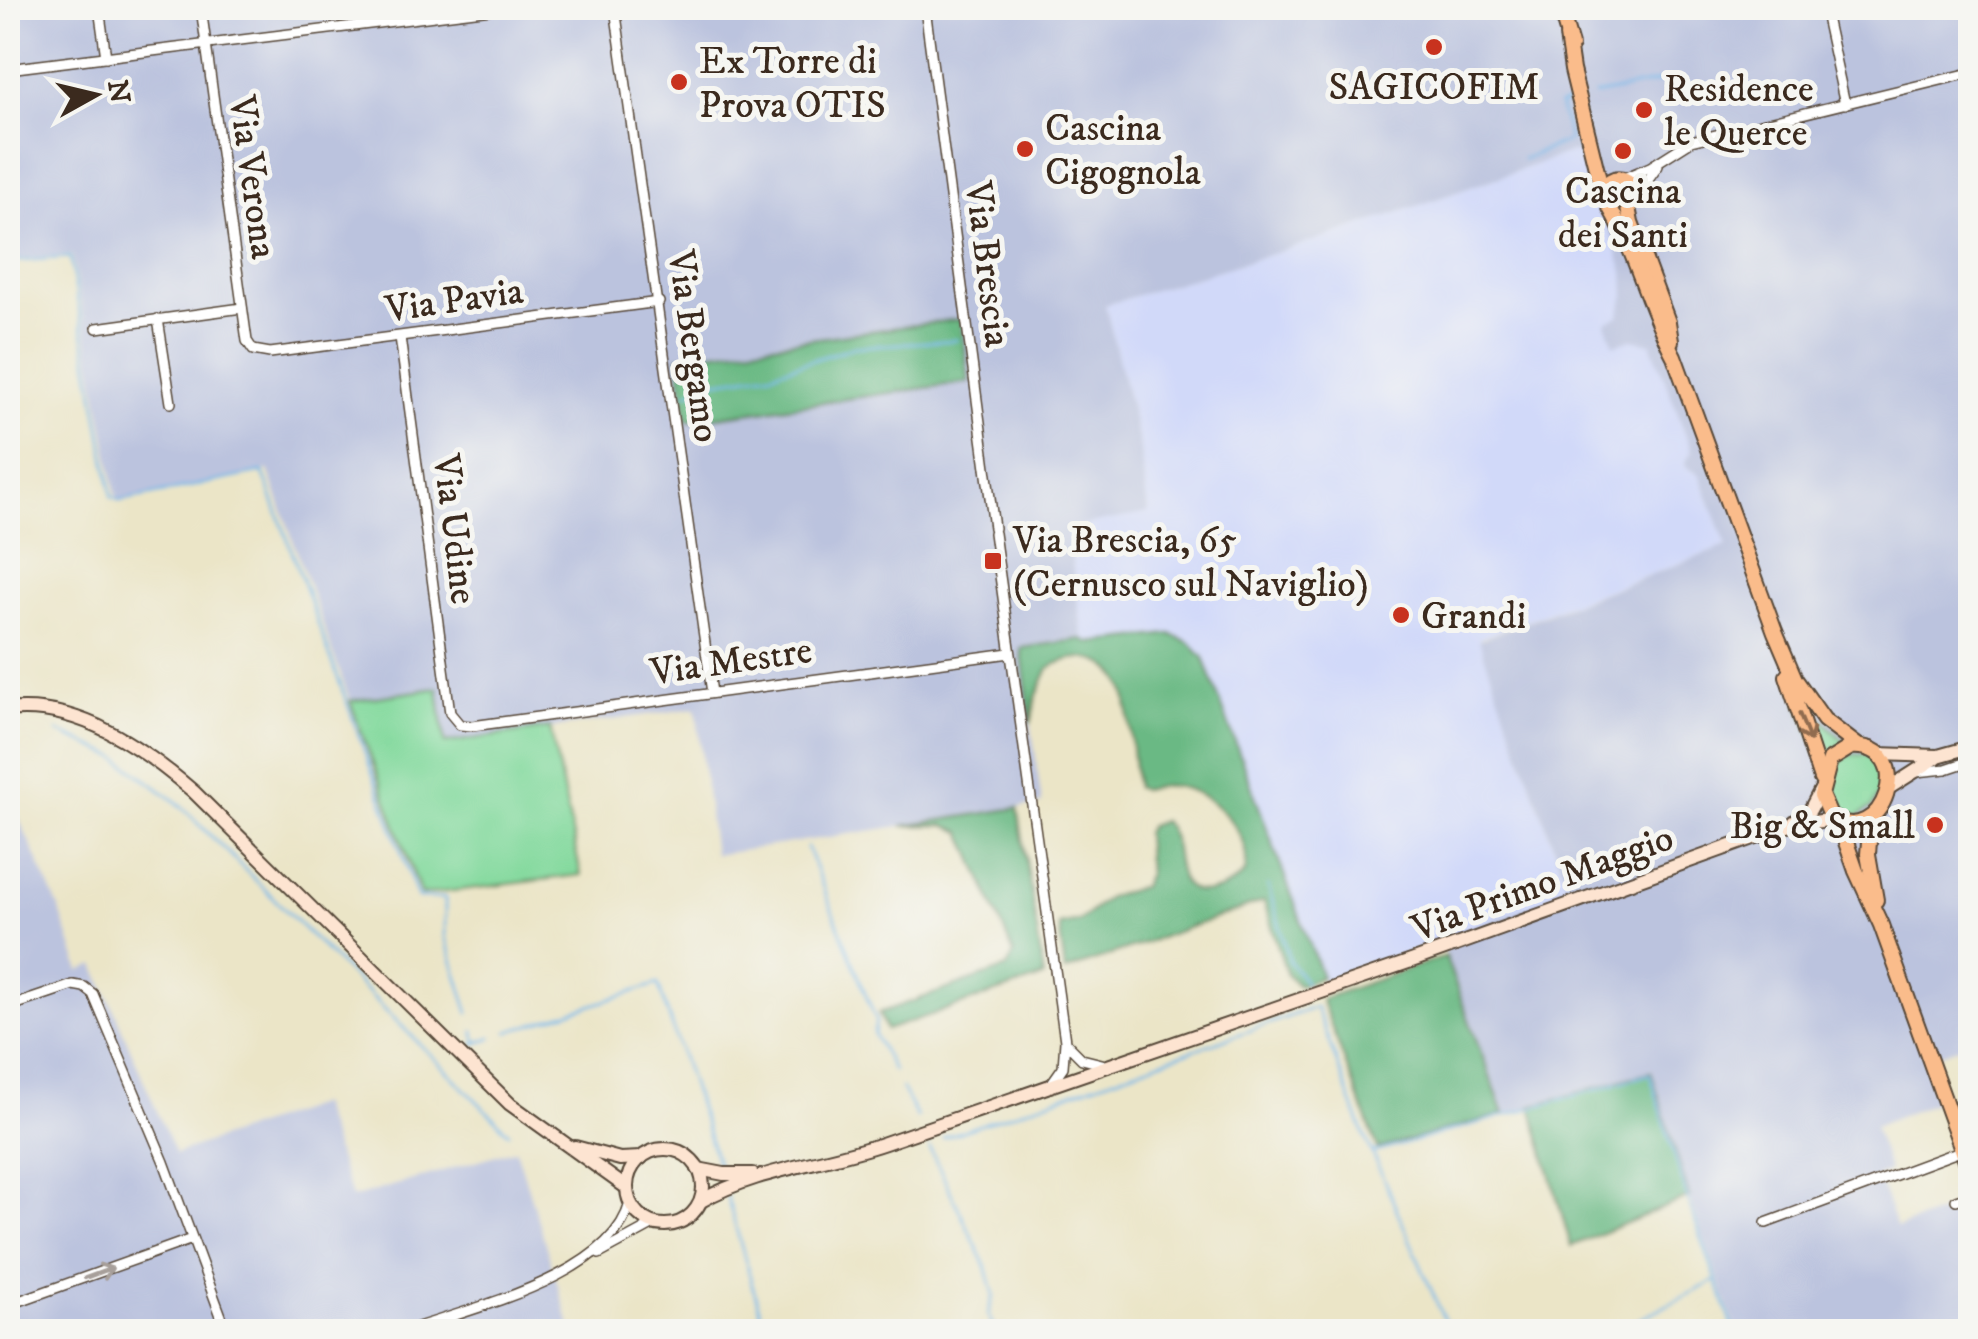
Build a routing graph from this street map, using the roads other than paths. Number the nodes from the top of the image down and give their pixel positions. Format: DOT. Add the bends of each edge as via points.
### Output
graph roads {
  1 [pos="99,8"];
  2 [pos="201,8"];
  3 [pos="499,8"];
  4 [pos="616,8"];
  5 [pos="926,8"];
  6 [pos="1560,8"];
  7 [pos="1824,8"];
  8 [pos="1567,36"];
  9 [pos="205,44"];
  10 [pos="106,57"];
  11 [pos="8,69"];
  12 [pos="1970,73"];
  13 [pos="1845,104"];
  14 [pos="1666,157"];
  15 [pos="1620,178"];
  16 [pos="1602,192"];
  17 [pos="1631,203"];
  18 [pos="1610,208"];
  19 [pos="659,302"];
  20 [pos="242,308"];
  21 [pos="158,320"];
  22 [pos="97,328"];
  23 [pos="400,337"];
  24 [pos="256,351"];
  25 [pos="1674,356"];
  26 [pos="170,404"];
  27 [pos="1774,632"];
  28 [pos="1010,653"];
  29 [pos="712,693"];
  30 [pos="8,710"];
  31 [pos="460,725"];
  32 [pos="1970,738"];
  33 [pos="1858,746"];
  34 [pos="1970,747"];
  35 [pos="1954,752"];
  36 [pos="1878,754"];
  37 [pos="1938,756"];
  38 [pos="1970,761"];
  39 [pos="1913,773"];
  40 [pos="1821,787"];
  41 [pos="1889,788"];
  42 [pos="1872,817"];
  43 [pos="1836,820"];
  44 [pos="1787,826"];
  45 [pos="1883,931"];
  46 [pos="8,1007"];
  47 [pos="1065,1041"];
  48 [pos="1110,1064"];
  49 [pos="1051,1084"];
  50 [pos="1964,1138"];
  51 [pos="558,1142"];
  52 [pos="640,1158"];
  53 [pos="698,1169"];
  54 [pos="1970,1171"];
  55 [pos="770,1173"];
  56 [pos="627,1188"];
  57 [pos="1970,1195"];
  58 [pos="1956,1200"];
  59 [pos="701,1201"];
  60 [pos="630,1203"];
  61 [pos="1766,1223"];
  62 [pos="654,1224"];
  63 [pos="192,1239"];
  64 [pos="592,1257"];
  65 [pos="8,1305"];
  66 [pos="227,1332"];
  67 [pos="404,1332"];
  1 -- 10 [label="street"];
  2 -- 9 [label="street, Via Verona"];
  3 -- 9 [label="street"];
  4 -- 19 [label="street, Via Bergamo"];
  5 -- 28 [label="street, Via Brescia"];
  6 -- 8 [label="main road"];
  7 -- 13 [label="street"];
  8 -- 15 [label="main road" via="1603,160"];
  8 -- 16 [label="main road"];
  9 -- 10 [label="street"];
  9 -- 20 [label="street, Via Verona"];
  10 -- 11 [label="street"];
  12 -- 13 [label="street"];
  13 -- 14 [label="street" via="1690,141"];
  14 -- 15 [label="street"];
  14 -- 17 [label="street"];
  15 -- 16 [label="main road" via="1606,182"];
  15 -- 17 [label="main road" via="1633,186"];
  16 -- 18 [label="main road"];
  17 -- 18 [label="main road"];
  17 -- 25 [label="main road" via="1632,228"];
  18 -- 25 [label="main road"];
  19 -- 23 [label="street, Via Pavia"];
  19 -- 29 [label="street, Via Bergamo"];
  20 -- 21 [label="street"];
  20 -- 24 [label="street, Via Verona" via="246,341"];
  21 -- 22 [label="street"];
  21 -- 26 [label="street"];
  23 -- 24 [label="street, Via Pavia"];
  23 -- 31 [label="street, Via Udine" via="450,713"];
  25 -- 27 [label="main road"];
  27 -- 33 [label="main road" via="1816,711"];
  27 -- 40 [label="main road, one-way"];
  28 -- 29 [label="street, Via Mestre"];
  28 -- 47 [label="street, Via Brescia"];
  29 -- 31 [label="street, Via Mestre"];
  30 -- 51 [label="main road" via="78,719 156,761 510,1104"];
  32 -- 35 [label="street"];
  33 -- 36 [label="main road"];
  33 -- 40 [label="main road" via="1833,757"];
  34 -- 35 [label="main road"];
  35 -- 37 [label="main road"];
  36 -- 37 [label="main road"];
  36 -- 41 [label="main road"];
  37 -- 39 [label="main road"];
  38 -- 39 [label="street"];
  39 -- 41 [label="main road"];
  40 -- 43 [label="main road" via="1824,807"];
  40 -- 44 [label="main road, Via Primo Maggio" via="1808,812"];
  41 -- 42 [label="main road"];
  42 -- 43 [label="main road" via="1858,824"];
  42 -- 45 [label="main road" via="1869,863"];
  43 -- 44 [label="main road, Via Primo Maggio"];
  43 -- 45 [label="main road"];
  44 -- 48 [label="main road, Via Primo Maggio"];
  45 -- 50 [label="main road"];
  46 -- 63 [label="street" via="74,986 92,993"];
  47 -- 48 [label="street" via="1082,1060"];
  47 -- 49 [label="street" via="1063,1067"];
  48 -- 49 [label="main road, Via Primo Maggio"];
  49 -- 55 [label="main road, Via Primo Maggio" via="863,1151"];
  50 -- 54 [label="main road"];
  50 -- 61 [label="street"];
  51 -- 52 [label="main road"];
  51 -- 56 [label="main road"];
  52 -- 53 [label="main road" via="670,1149"];
  52 -- 56 [label="main road"];
  53 -- 55 [label="main road"];
  53 -- 59 [label="main road"];
  55 -- 59 [label="main road"];
  56 -- 60 [label="main road"];
  57 -- 58 [label="street"];
  59 -- 62 [label="main road" via="681,1222"];
  60 -- 62 [label="main road"];
  60 -- 64 [label="street" via="616,1234"];
  62 -- 64 [label="street"];
  65 -- 63 [label="street, one-way"];
  63 -- 66 [label="street"];
  64 -- 67 [label="street" via="566,1273"];
}
